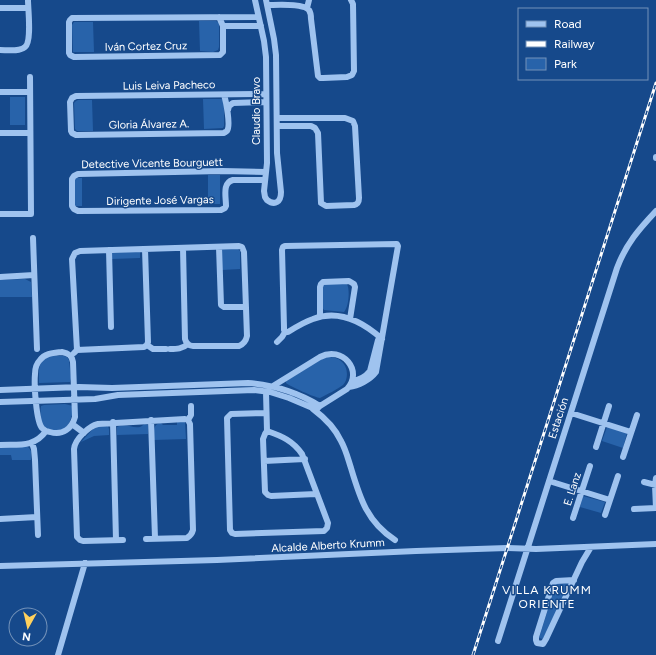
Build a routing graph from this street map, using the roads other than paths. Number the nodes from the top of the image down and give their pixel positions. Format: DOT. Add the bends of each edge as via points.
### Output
graph roads {
  1 [pos="28,0"];
  2 [pos="255,0"];
  3 [pos="309,0"];
  4 [pos="351,0"];
  5 [pos="267,3"];
  6 [pos="0,8"];
  7 [pos="28,8"];
  8 [pos="307,8"];
  9 [pos="219,17"];
  10 [pos="258,17"];
  11 [pos="223,26"];
  12 [pos="260,26"];
  13 [pos="0,50"];
  14 [pos="266,68"];
  15 [pos="276,68"];
  16 [pos="30,77"];
  17 [pos="0,92"];
  18 [pos="30,92"];
  19 [pos="266,94"];
  20 [pos="224,95"];
  21 [pos="266,102"];
  22 [pos="228,110"];
  23 [pos="277,118"];
  24 [pos="313,118"];
  25 [pos="323,118"];
  26 [pos="277,126"];
  27 [pos="314,128"];
  28 [pos="30,132"];
  29 [pos="0,133"];
  30 [pos="72,133"];
  31 [pos="266,153"];
  32 [pos="277,153"];
  33 [pos="222,171"];
  34 [pos="266,172"];
  35 [pos="265,180"];
  36 [pos="227,184"];
  37 [pos="74,209"];
  38 [pos="656,211"];
  39 [pos="0,214"];
  40 [pos="33,238"];
  41 [pos="219,247"];
  42 [pos="183,248"];
  43 [pos="145,249"];
  44 [pos="109,250"];
  45 [pos="34,275"];
  46 [pos="0,277"];
  47 [pos="246,307"];
  48 [pos="320,317"];
  49 [pos="350,318"];
  50 [pos="112,327"];
  51 [pos="286,332"];
  52 [pos="380,338"];
  53 [pos="277,342"];
  54 [pos="188,344"];
  55 [pos="147,346"];
  56 [pos="37,349"];
  57 [pos="77,350"];
  58 [pos="71,356"];
  59 [pos="238,384"];
  60 [pos="351,384"];
  61 [pos="273,386"];
  62 [pos="75,387"];
  63 [pos="35,388"];
  64 [pos="0,390"];
  65 [pos="238,391"];
  66 [pos="266,392"];
  67 [pos="75,399"];
  68 [pos="36,401"];
  69 [pos="0,402"];
  70 [pos="191,406"];
  71 [pos="320,406"];
  72 [pos="609,406"];
  73 [pos="313,409"];
  74 [pos="571,412"];
  75 [pos="266,413"];
  76 [pos="637,415"];
  77 [pos="151,420"];
  78 [pos="188,420"];
  79 [pos="113,422"];
  80 [pos="604,423"];
  81 [pos="72,424"];
  82 [pos="46,431"];
  83 [pos="267,432"];
  84 [pos="632,432"];
  85 [pos="84,434"];
  86 [pos="32,443"];
  87 [pos="0,445"];
  88 [pos="596,447"];
  89 [pos="623,457"];
  90 [pos="305,459"];
  91 [pos="264,461"];
  92 [pos="590,466"];
  93 [pos="618,476"];
  94 [pos="656,478"];
  95 [pos="549,481"];
  96 [pos="644,482"];
  97 [pos="655,485"];
  98 [pos="582,491"];
  99 [pos="316,494"];
  100 [pos="610,500"];
  101 [pos="656,508"];
  102 [pos="634,510"];
  103 [pos="605,515"];
  104 [pos="37,517"];
  105 [pos="573,518"];
  106 [pos="0,519"];
  107 [pos="38,535"];
  108 [pos="155,538"];
  109 [pos="146,539"];
  110 [pos="395,540"];
  111 [pos="656,544"];
  112 [pos="580,547"];
  113 [pos="591,547"];
  114 [pos="527,549"];
  115 [pos="582,562"];
  116 [pos="86,563"];
  117 [pos="0,566"];
  118 [pos="574,580"];
  119 [pos="498,641"];
  120 [pos="58,655"];
  1 -- 7 [label="street"];
  2 -- 10 [label="street, Claudio Bravo"];
  3 -- 8 [label="street"];
  4 -- 8 [label="street" via="354,70 347,78 318,76 312,19"];
  5 -- 8 [label="street"];
  5 -- 15 [label="street, Claudio Bravo"];
  6 -- 7 [label="street"];
  7 -- 13 [label="street" via="29,40 26,47"];
  9 -- 10 [label="street"];
  9 -- 11 [label="street"];
  9 -- 11 [label="street, Iván Cortez Cruz" via="73,18 69,22 69,53 74,57 218,55 223,50"];
  10 -- 12 [label="street, Claudio Bravo"];
  11 -- 12 [label="street"];
  12 -- 14 [label="street, Claudio Bravo"];
  14 -- 15 [label="street, Claudio Bravo"];
  14 -- 19 [label="street, Claudio Bravo"];
  15 -- 23 [label="street, Claudio Bravo"];
  16 -- 18 [label="street"];
  17 -- 18 [label="street"];
  18 -- 28 [label="street"];
  19 -- 20 [label="street, Luis Leiva Pacheco"];
  19 -- 21 [label="street, Claudio Bravo"];
  20 -- 22 [label="street"];
  20 -- 30 [label="street, Luis Leiva Pacheco" via="76,96 70,102"];
  21 -- 22 [label="street" via="233,103"];
  21 -- 31 [label="street, Claudio Bravo"];
  22 -- 30 [label="street, Gloria Álvarez A." via="228,127 222,133"];
  23 -- 24 [label="street"];
  23 -- 26 [label="street, Claudio Bravo"];
  24 -- 25 [label="street"];
  24 -- 27 [label="street"];
  25 -- 27 [label="street"];
  25 -- 27 [label="street" via="345,118 354,122 358,203 326,206 321,203 318,133"];
  26 -- 27 [label="street"];
  26 -- 32 [label="street, Claudio Bravo"];
  28 -- 29 [label="street"];
  28 -- 39 [label="street" via="31,214"];
  31 -- 32 [label="street, Claudio Bravo"];
  31 -- 34 [label="street, Claudio Bravo"];
  32 -- 35 [label="street, Claudio Bravo" via="281,192 278,202 270,203 265,199"];
  33 -- 34 [label="street, Detective Vicente Bourguett"];
  33 -- 36 [label="street, Dirigente José Vargas"];
  33 -- 37 [label="street, Detective Vicente Bourguett" via="76,174 72,179"];
  34 -- 35 [label="street, Claudio Bravo"];
  35 -- 36 [label="street, Detective Vicente Bourguett" via="233,180"];
  36 -- 37 [label="street, Dirigente José Vargas" via="226,206 221,210"];
  38 -- 74 [label="street, Estación" via="635,233 619,262"];
  40 -- 45 [label="street"];
  41 -- 42 [label="street"];
  41 -- 47 [label="street" via="221,305"];
  41 -- 47 [label="street" via="239,246 244,250"];
  42 -- 43 [label="street"];
  42 -- 54 [label="street" via="185,339"];
  43 -- 44 [label="street"];
  43 -- 55 [label="street"];
  44 -- 50 [label="street"];
  44 -- 57 [label="street" via="80,251 73,257"];
  45 -- 46 [label="street"];
  45 -- 56 [label="street"];
  47 -- 54 [label="street" via="246,339 243,344"];
  48 -- 49 [label="street"];
  48 -- 49 [label="street" via="321,284 349,281 355,287"];
  48 -- 51 [label="street"];
  49 -- 52 [label="street"];
  51 -- 52 [label="street" via="283,247 396,244 398,246"];
  51 -- 53 [label="street"];
  52 -- 60 [label="street" via="374,374 358,384"];
  54 -- 55 [label="street" via="181,349 153,349"];
  55 -- 57 [label="street"];
  57 -- 58 [label="street"];
  58 -- 62 [label="street" via="74,362"];
  58 -- 63 [label="street" via="66,353 51,353 41,358 36,366"];
  59 -- 61 [label="street"];
  59 -- 62 [label="street"];
  59 -- 65 [label="street"];
  60 -- 61 [label="street" via="353,375 348,361 342,356 332,354 323,356"];
  60 -- 71 [label="street"];
  61 -- 71 [label="street" via="300,395"];
  62 -- 63 [label="street"];
  62 -- 67 [label="street"];
  63 -- 64 [label="street"];
  63 -- 68 [label="street"];
  65 -- 66 [label="street"];
  65 -- 67 [label="street"];
  66 -- 73 [label="street" via="289,398"];
  66 -- 75 [label="street"];
  67 -- 68 [label="street"];
  67 -- 81 [label="street" via="75,416"];
  68 -- 69 [label="street"];
  68 -- 82 [label="street" via="39,423"];
  70 -- 78 [label="street" via="192,415"];
  71 -- 73 [label="street"];
  72 -- 80 [label="street"];
  73 -- 110 [label="street" via="330,424 341,441 368,514 381,530"];
  74 -- 80 [label="street"];
  74 -- 95 [label="street, Estación"];
  75 -- 83 [label="street"];
  75 -- 99 [label="street" via="231,414 226,419 229,529 235,534 324,531 328,524"];
  76 -- 84 [label="street"];
  77 -- 78 [label="street"];
  77 -- 79 [label="street"];
  77 -- 108 [label="street"];
  78 -- 108 [label="street" via="192,532 187,538"];
  79 -- 85 [label="street" via="95,424"];
  79 -- 85 [label="street" via="120,540 78,538 74,446"];
  80 -- 84 [label="street"];
  80 -- 88 [label="street"];
  81 -- 82 [label="street" via="62,432"];
  81 -- 85 [label="street"];
  82 -- 86 [label="street" via="41,438"];
  83 -- 90 [label="street" via="291,442"];
  83 -- 91 [label="street" via="263,440"];
  84 -- 89 [label="street"];
  86 -- 87 [label="street"];
  86 -- 104 [label="street"];
  90 -- 91 [label="street"];
  90 -- 99 [label="street"];
  91 -- 99 [label="street" via="265,490 268,495"];
  92 -- 98 [label="street, E. Lanz"];
  93 -- 100 [label="street"];
  94 -- 97 [label="street"];
  95 -- 98 [label="street"];
  95 -- 114 [label="street, Estación"];
  96 -- 97 [label="street"];
  97 -- 101 [label="street"];
  98 -- 100 [label="street"];
  98 -- 105 [label="street, E. Lanz"];
  100 -- 103 [label="street"];
  101 -- 102 [label="street"];
  104 -- 106 [label="street"];
  104 -- 107 [label="street"];
  108 -- 109 [label="street"];
  111 -- 113 [label="street, Alcalde Alberto Krumm"];
  112 -- 113 [label="street, Alcalde Alberto Krumm"];
  112 -- 114 [label="street, Alcalde Alberto Krumm"];
  112 -- 115 [label="street"];
  113 -- 115 [label="street"];
  114 -- 116 [label="street, Alcalde Alberto Krumm" via="432,550"];
  114 -- 119 [label="street, Estación"];
  115 -- 118 [label="street"];
  116 -- 117 [label="street, Alcalde Alberto Krumm"];
  116 -- 120 [label="street"];
  118 -- 118 [label="street" via="545,642 537,643 536,636 553,583"];
}
